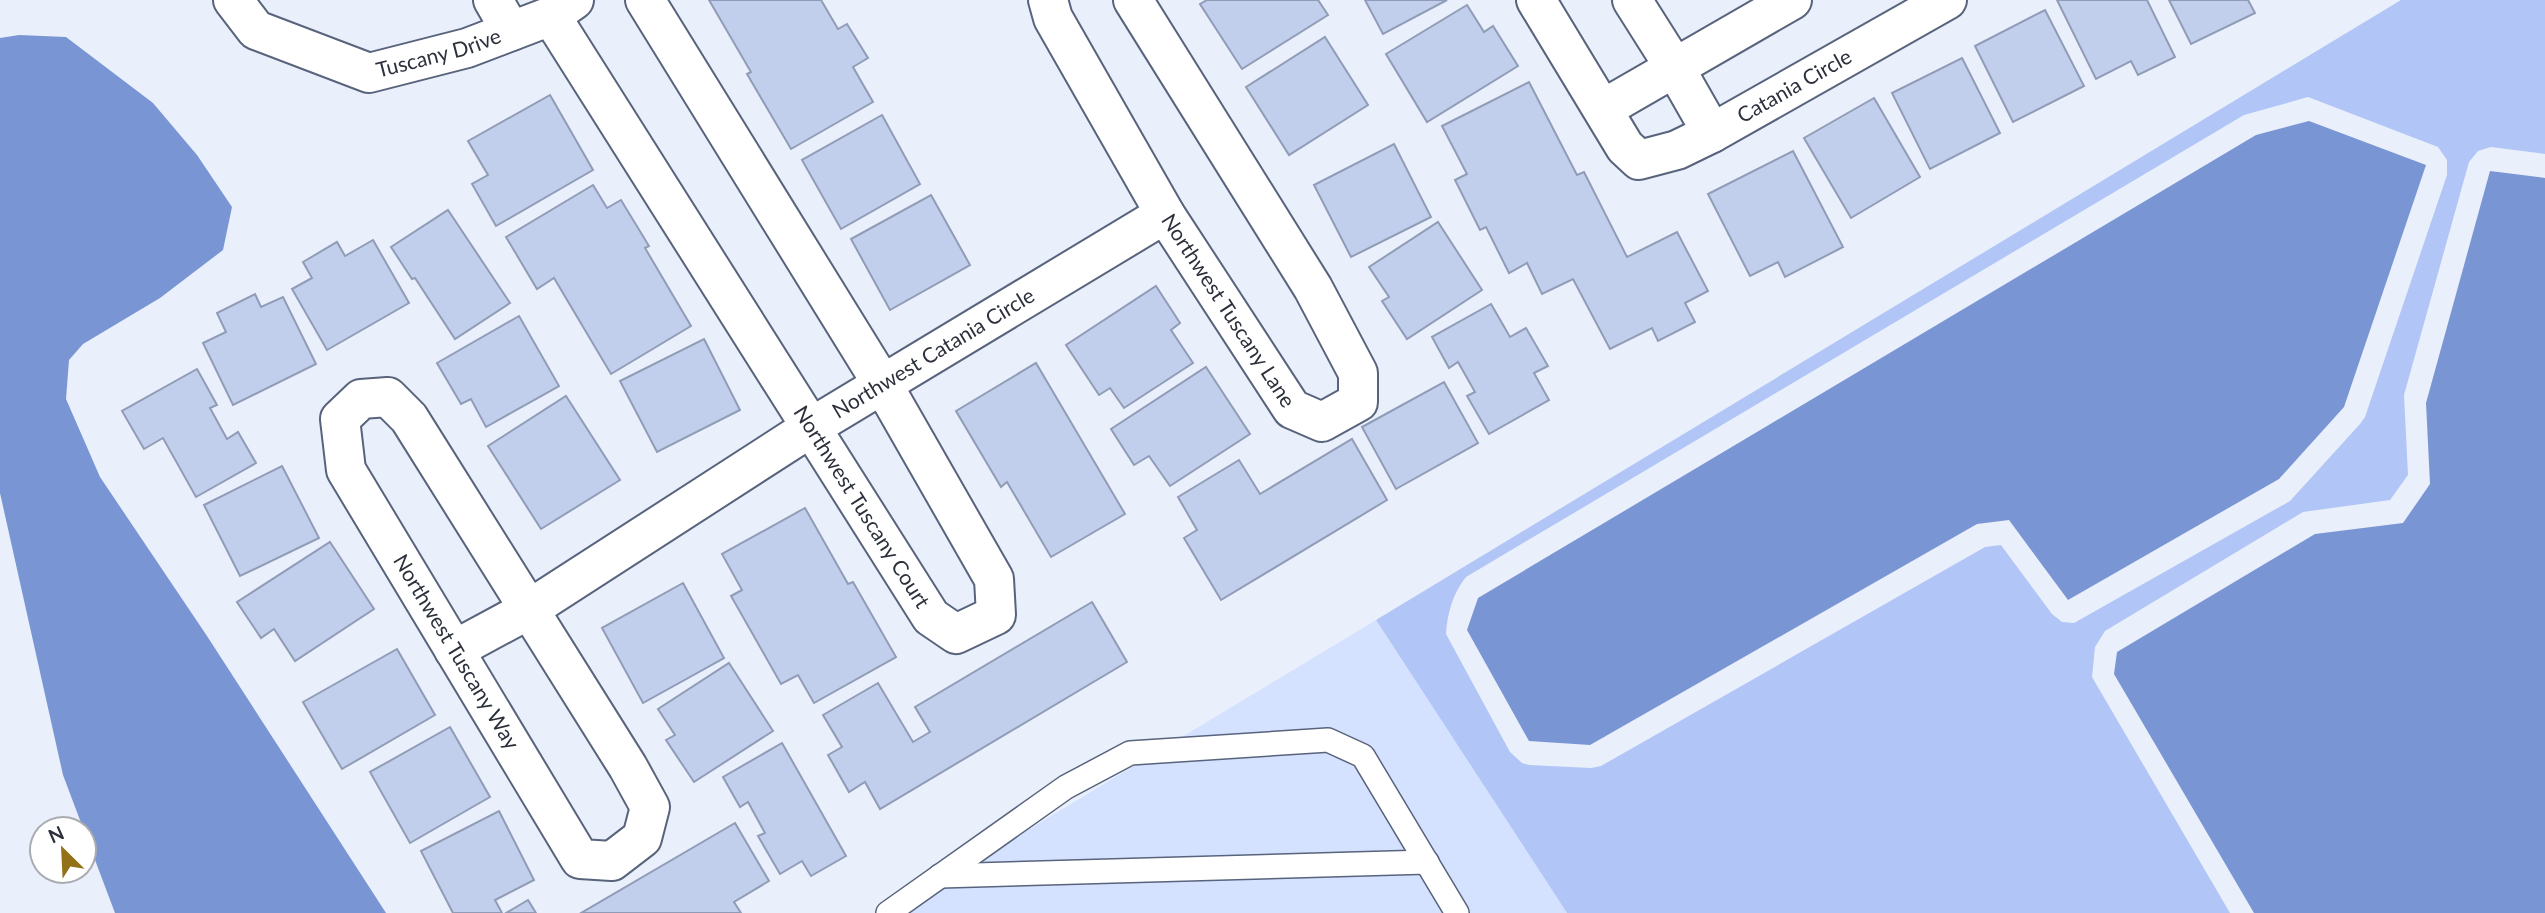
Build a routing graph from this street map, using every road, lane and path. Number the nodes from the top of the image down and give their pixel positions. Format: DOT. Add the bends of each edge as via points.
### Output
graph roads {
  1 [pos="233,0"];
  2 [pos="645,0"];
  3 [pos="1048,0"];
  4 [pos="1133,0"];
  5 [pos="1536,0"];
  6 [pos="1632,0"];
  7 [pos="1792,0"];
  8 [pos="1947,0"];
  9 [pos="562,8"];
  10 [pos="502,15"];
  11 [pos="1675,68"];
  12 [pos="1603,109"];
  13 [pos="1712,132"];
  14 [pos="1165,214"];
  15 [pos="883,385"];
  16 [pos="810,428"];
  17 [pos="528,610"];
  18 [pos="454,650"];
  19 [pos="1427,862"];
  20 [pos="940,876"];
  21 [pos="888,913"];
  22 [pos="1457,913"];
  1 -- 10 [label="street, Tuscany Drive" via="256,30 369,74 467,48"];
  2 -- 15 [label="street, Northwest Tuscany Court"];
  3 -- 14 [label="street, Northwest Tuscany Lane" via="1052,18"];
  4 -- 14 [label="street, Northwest Tuscany Lane" via="1313,288 1357,373 1358,402 1322,422 1292,409"];
  5 -- 12 [label="street"];
  6 -- 11 [label="street"];
  7 -- 11 [label="street"];
  8 -- 13 [label="street, Catania Circle"];
  9 -- 10 [label="street, Tuscany Drive"];
  9 -- 16 [label="street, Northwest Tuscany Court"];
  11 -- 12 [label="street"];
  11 -- 13 [label="street"];
  12 -- 13 [label="street, Catania Circle" via="1625,147 1639,160 1677,150"];
  14 -- 15 [label="street, Northwest Catania Circle"];
  15 -- 16 [label="street, Northwest Catania Circle"];
  15 -- 16 [label="street, Northwest Tuscany Court" via="994,579 996,615 956,634 931,618"];
  16 -- 17 [label="street, Northwest Catania Circle"];
  17 -- 18 [label="street, Northwest Catania Circle"];
  17 -- 18 [label="street, Northwest Tuscany Way" via="410,418 388,397 361,399 340,419 346,470"];
  17 -- 18 [label="street, Northwest Tuscany Way" via="650,807 642,838 612,861 580,859"];
  19 -- 20 [label="lane"];
  19 -- 20 [label="lane" via="1363,756 1328,740 1130,753 1066,787"];
  19 -- 22 [label="lane"];
  20 -- 21 [label="lane"];
}
